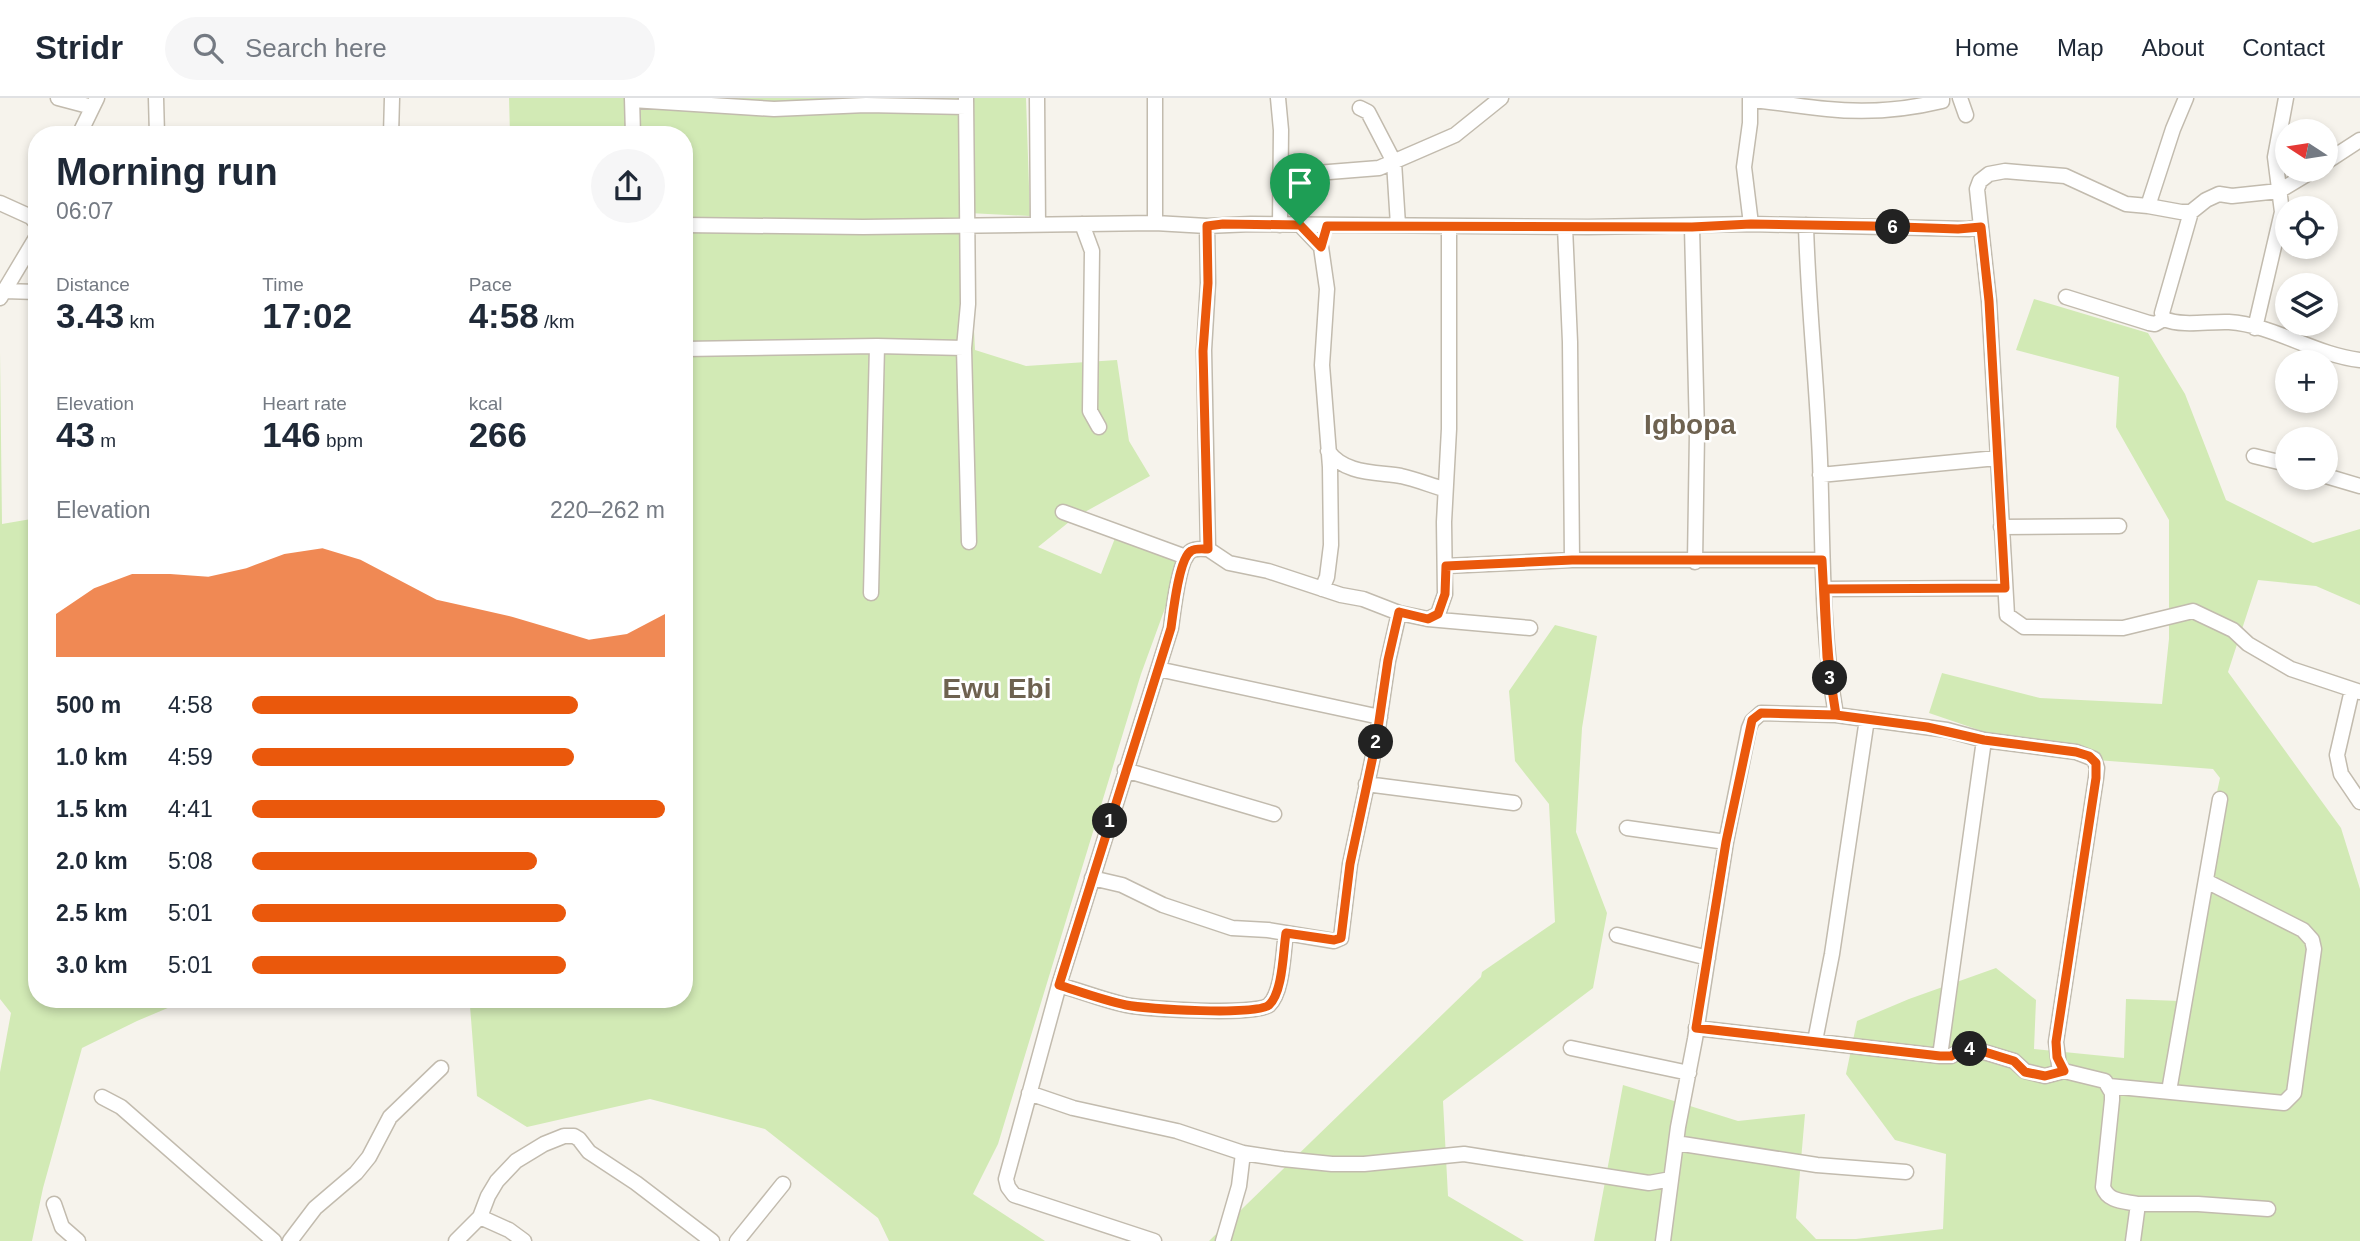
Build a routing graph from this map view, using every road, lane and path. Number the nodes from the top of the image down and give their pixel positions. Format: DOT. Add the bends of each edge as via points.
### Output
graph roads {
  1 [pos="58,98"];
  2 [pos="156,98"];
  3 [pos="392,98"];
  4 [pos="1037,98"];
  5 [pos="1155,98"];
  6 [pos="1278,98"];
  7 [pos="1501,98"];
  8 [pos="1942,98"];
  9 [pos="1960,98"];
  10 [pos="2186,98"];
  11 [pos="2286,98"];
  12 [pos="632,99"];
  13 [pos="1751,99"];
  14 [pos="966,102"];
  15 [pos="95,103"];
  16 [pos="1360,108"];
  17 [pos="1966,115"];
  18 [pos="84,126"];
  19 [pos="157,126"];
  20 [pos="391,126"];
  21 [pos="633,126"];
  22 [pos="2360,139"];
  23 [pos="2338,154"];
  24 [pos="1394,162"];
  25 [pos="1279,176"];
  26 [pos="2294,182"];
  27 [pos="2279,191"];
  28 [pos="0,203"];
  29 [pos="2148,206"];
  30 [pos="2191,212"];
  31 [pos="28,217"];
  32 [pos="1155,223"];
  33 [pos="1082,224"];
  34 [pos="1751,224"];
  35 [pos="693,225"];
  36 [pos="1038,225"];
  37 [pos="1280,225"];
  38 [pos="1300,225"];
  39 [pos="1398,225"];
  40 [pos="1806,225"];
  41 [pos="967,226"];
  42 [pos="1207,226"];
  43 [pos="1327,226"];
  44 [pos="1449,226"];
  45 [pos="1566,227"];
  46 [pos="1692,227"];
  47 [pos="1981,227"];
  48 [pos="1321,247"];
  49 [pos="28,251"];
  50 [pos="28,293"];
  51 [pos="2,294"];
  52 [pos="2066,297"];
  53 [pos="2164,319"];
  54 [pos="2255,328"];
  55 [pos="877,346"];
  56 [pos="964,348"];
  57 [pos="693,349"];
  58 [pos="2360,360"];
  59 [pos="1098,428"];
  60 [pos="1327,450"];
  61 [pos="2254,456"];
  62 [pos="1997,458"];
  63 [pos="2275,461"];
  64 [pos="1820,475"];
  65 [pos="2338,480"];
  66 [pos="2360,486"];
  67 [pos="1444,489"];
  68 [pos="1063,512"];
  69 [pos="2119,526"];
  70 [pos="2001,527"];
  71 [pos="968,542"];
  72 [pos="1208,549"];
  73 [pos="1186,557"];
  74 [pos="1572,560"];
  75 [pos="1822,560"];
  76 [pos="1695,562"];
  77 [pos="1446,566"];
  78 [pos="2005,588"];
  79 [pos="1322,589"];
  80 [pos="1825,589"];
  81 [pos="871,593"];
  82 [pos="1399,612"];
  83 [pos="1428,619"];
  84 [pos="1530,628"];
  85 [pos="1158,669"];
  86 [pos="2356,691"];
  87 [pos="1836,715"];
  88 [pos="1380,717"];
  89 [pos="1867,719"];
  90 [pos="1984,740"];
  91 [pos="1125,770"];
  92 [pos="1366,784"];
  93 [pos="2220,799"];
  94 [pos="2360,802"];
  95 [pos="1514,803"];
  96 [pos="1274,814"];
  97 [pos="1627,828"];
  98 [pos="1726,842"];
  99 [pos="1092,878"];
  100 [pos="2206,881"];
  101 [pos="1286,933"];
  102 [pos="1617,935"];
  103 [pos="1708,958"];
  104 [pos="1059,985"];
  105 [pos="1696,1028"];
  106 [pos="1815,1041"];
  107 [pos="1571,1048"];
  108 [pos="1940,1056"];
  109 [pos="440,1068"];
  110 [pos="2064,1071"];
  111 [pos="1689,1073"];
  112 [pos="2109,1086"];
  113 [pos="2169,1091"];
  114 [pos="1028,1093"];
  115 [pos="102,1097"];
  116 [pos="1676,1143"];
  117 [pos="1243,1153"];
  118 [pos="1906,1172"];
  119 [pos="1671,1179"];
  120 [pos="783,1184"];
  121 [pos="2138,1203"];
  122 [pos="54,1204"];
  123 [pos="2268,1209"];
  124 [pos="480,1217"];
  125 [pos="78,1241"];
  126 [pos="274,1241"];
  127 [pos="290,1241"];
  128 [pos="456,1241"];
  129 [pos="524,1241"];
  130 [pos="712,1241"];
  131 [pos="737,1241"];
  132 [pos="1154,1241"];
  133 [pos="1223,1241"];
  134 [pos="1663,1241"];
  135 [pos="2133,1241"];
  1 -- 15 [label="street"];
  2 -- 19 [label="street"];
  3 -- 20 [label="street"];
  4 -- 36 [label="street"];
  5 -- 32 [label="street"];
  6 -- 25 [label="street"];
  7 -- 24 [label="street" via="1455,135"];
  8 -- 13 [label="street" via="1942,102 1919,107 1881,110 1828,110"];
  9 -- 17 [label="street"];
  10 -- 29 [label="street"];
  11 -- 27 [label="street" via="2275,157"];
  12 -- 14 [label="street" via="774,109"];
  12 -- 21 [label="street"];
  13 -- 34 [label="street" via="1744,167"];
  14 -- 41 [label="street"];
  15 -- 18 [label="street"];
  16 -- 24 [label="street" via="1368,113"];
  22 -- 23 [label="street"];
  24 -- 25 [label="street" via="1362,170"];
  24 -- 39 [label="street"];
  25 -- 37 [label="street"];
  26 -- 27 [label="street"];
  27 -- 30 [label="street" via="2219,194"];
  27 -- 54 [label="street" via="2281,225"];
  28 -- 31 [label="street"];
  29 -- 30 [label="street"];
  29 -- 47 [label="street" via="2126,204 2065,176 2005,171 1980,181"];
  30 -- 53 [label="street"];
  32 -- 33 [label="street"];
  32 -- 42 [label="street"];
  33 -- 36 [label="street"];
  33 -- 59 [label="street" via="1092,251 1090,411"];
  34 -- 40 [label="street"];
  34 -- 46 [label="street"];
  35 -- 41 [label="street"];
  36 -- 41 [label="street"];
  37 -- 38 [label="street"];
  37 -- 42 [label="street"];
  38 -- 43 [label="street"];
  38 -- 48 [label="street"];
  39 -- 43 [label="street"];
  39 -- 44 [label="street"];
  40 -- 47 [label="street"];
  40 -- 64 [label="street"];
  41 -- 56 [label="street"];
  42 -- 72 [label="street" via="1203,351"];
  43 -- 48 [label="street"];
  44 -- 45 [label="street"];
  44 -- 67 [label="street" via="1449,429"];
  45 -- 46 [label="street"];
  45 -- 74 [label="street"];
  46 -- 76 [label="street" via="1698,433"];
  47 -- 62 [label="street"];
  48 -- 60 [label="street" via="1327,289 1322,365"];
  49 -- 51 [label="street"];
  50 -- 51 [label="street"];
  52 -- 53 [label="street" via="2149,323"];
  53 -- 54 [label="street" via="2230,322"];
  54 -- 58 [label="street"];
  55 -- 56 [label="street"];
  55 -- 57 [label="street"];
  55 -- 81 [label="street"];
  56 -- 71 [label="street"];
  60 -- 67 [label="street" via="1346,466"];
  60 -- 79 [label="street" via="1331,545"];
  61 -- 63 [label="street"];
  62 -- 64 [label="street"];
  62 -- 70 [label="street"];
  64 -- 75 [label="street"];
  65 -- 66 [label="street"];
  67 -- 77 [label="street"];
  68 -- 73 [label="street"];
  69 -- 70 [label="street"];
  70 -- 78 [label="street"];
  72 -- 73 [label="street" via="1193,549"];
  72 -- 79 [label="street" via="1230,564"];
  73 -- 85 [label="street"];
  74 -- 76 [label="street"];
  74 -- 77 [label="street"];
  75 -- 76 [label="street"];
  75 -- 80 [label="street"];
  77 -- 83 [label="street" via="1442,605 1438,614"];
  78 -- 80 [label="street"];
  78 -- 86 [label="street" via="2007,615 2024,626 2123,628 2193,611 2232,630 2291,669"];
  79 -- 82 [label="street"];
  80 -- 87 [label="street" via="1827,657"];
  82 -- 83 [label="street"];
  82 -- 88 [label="street"];
  83 -- 84 [label="street"];
  85 -- 88 [label="street"];
  85 -- 91 [label="street"];
  86 -- 94 [label="street" via="2337,755 2342,774"];
  87 -- 89 [label="street"];
  87 -- 98 [label="street" via="1761,713 1752,720"];
  88 -- 92 [label="street"];
  89 -- 90 [label="street"];
  89 -- 106 [label="street"];
  90 -- 108 [label="street"];
  90 -- 110 [label="street" via="2076,752 2096,763 2056,1042"];
  91 -- 96 [label="street"];
  91 -- 99 [label="street"];
  92 -- 95 [label="street"];
  92 -- 101 [label="street" via="1341,938"];
  93 -- 100 [label="street"];
  97 -- 98 [label="street"];
  98 -- 103 [label="street"];
  99 -- 101 [label="street" via="1232,928"];
  99 -- 104 [label="street"];
  100 -- 113 [label="street"];
  100 -- 113 [label="street" via="2303,930 2312,940 2294,1093 2284,1103"];
  101 -- 104 [label="street" via="1278,988 1271,1004 1256,1010 1126,1005"];
  102 -- 103 [label="street"];
  103 -- 105 [label="street"];
  104 -- 114 [label="street"];
  105 -- 106 [label="street"];
  105 -- 111 [label="street"];
  106 -- 108 [label="street"];
  107 -- 111 [label="street"];
  108 -- 110 [label="street" via="1975,1049 2014,1061 2025,1072 2045,1076"];
  109 -- 127 [label="street" via="390,1117 369,1157 315,1208"];
  110 -- 112 [label="street"];
  111 -- 116 [label="street"];
  112 -- 113 [label="street"];
  112 -- 121 [label="street" via="2112,1100 2103,1186 2110,1199"];
  114 -- 117 [label="street"];
  114 -- 132 [label="street" via="1006,1179 1014,1195"];
  115 -- 126 [label="street" via="121,1107"];
  116 -- 118 [label="street" via="1817,1165"];
  116 -- 119 [label="street"];
  117 -- 119 [label="street" via="1332,1164 1464,1154 1649,1183"];
  117 -- 133 [label="street"];
  119 -- 134 [label="street"];
  120 -- 131 [label="street"];
  121 -- 123 [label="street"];
  121 -- 135 [label="street"];
  122 -- 125 [label="street" via="62,1227"];
  124 -- 128 [label="street"];
  124 -- 129 [label="street"];
  124 -- 130 [label="street" via="497,1181 516,1161 544,1143 574,1136 589,1152"];
}
